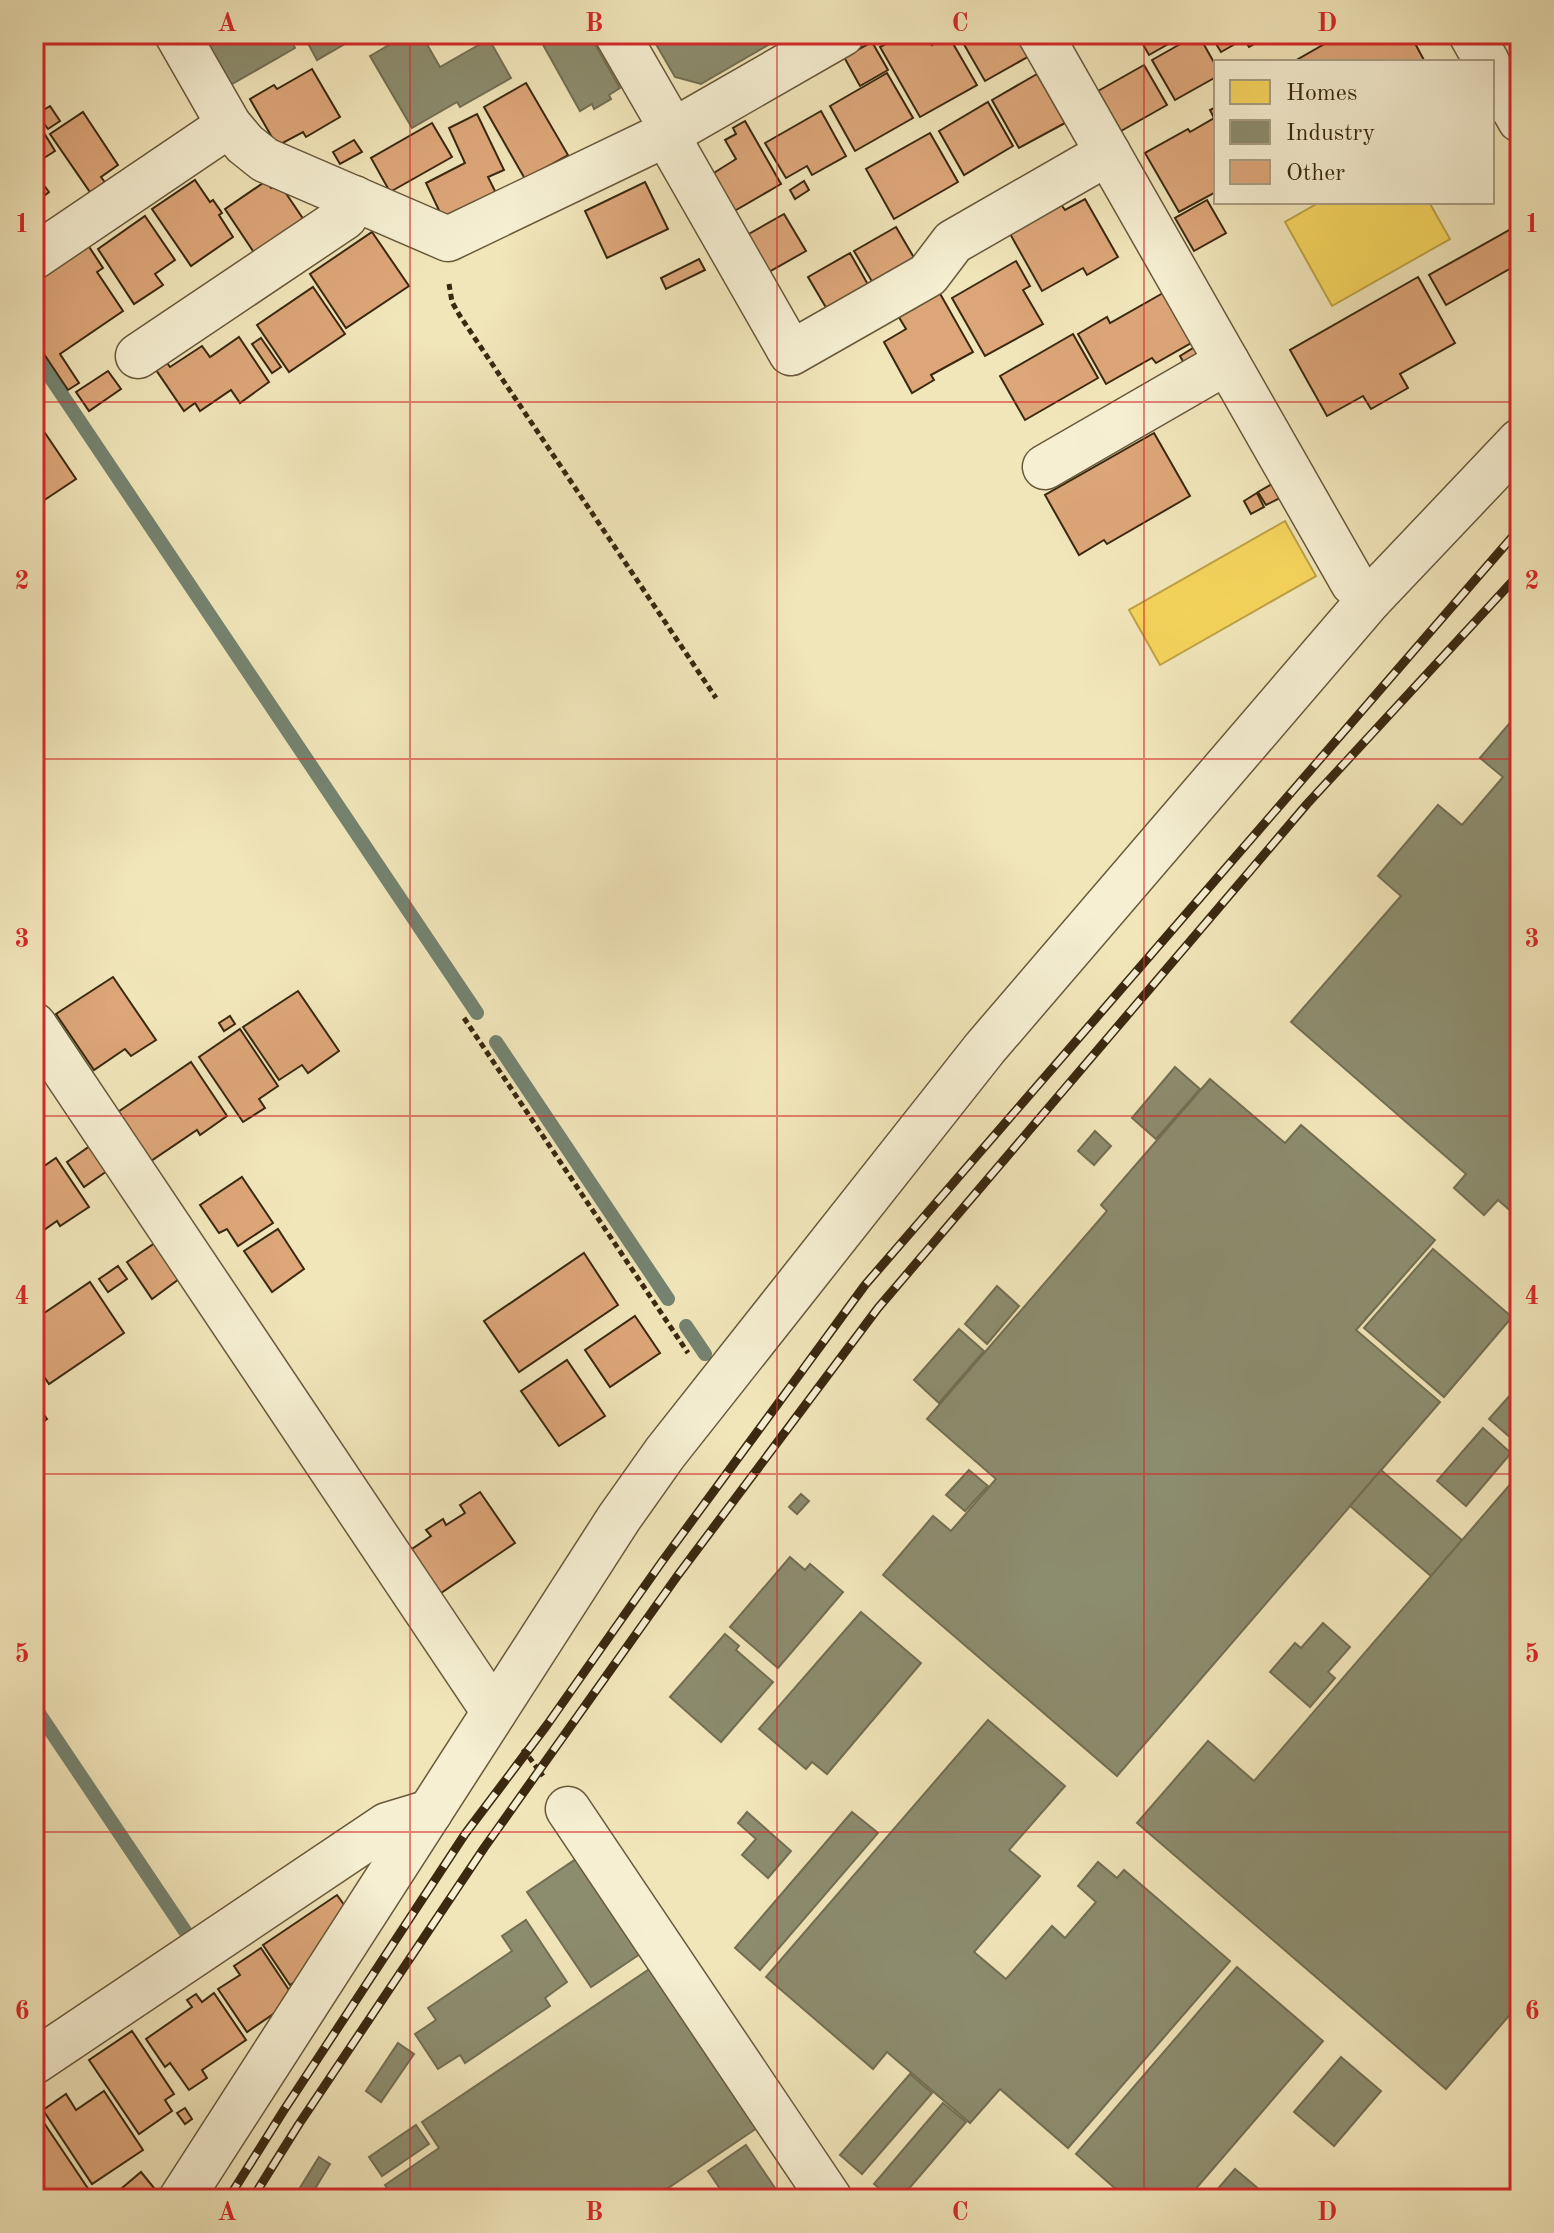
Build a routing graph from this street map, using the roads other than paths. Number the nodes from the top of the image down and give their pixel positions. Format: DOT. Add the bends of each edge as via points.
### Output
graph roads {
  1 [pos="177,34"];
  2 [pos="617,34"];
  3 [pos="842,34"];
  4 [pos="1040,34"];
  5 [pos="1471,34"];
  6 [pos="1486,60"];
  7 [pos="1494,74"];
  8 [pos="1520,120"];
  9 [pos="229,125"];
  10 [pos="669,132"];
  11 [pos="1108,153"];
  12 [pos="354,198"];
  13 [pos="34,257"];
  14 [pos="138,356"];
  15 [pos="1227,362"];
  16 [pos="1520,441"];
  17 [pos="1045,467"];
  18 [pos="1370,599"];
  19 [pos="34,1025"];
  20 [pos="494,1712"];
  21 [pos="568,1809"];
  22 [pos="430,1812"];
  23 [pos="34,2062"];
  24 [pos="181,2199"];
  25 [pos="830,2199"];
  1 -- 9 [label="street"];
  2 -- 10 [label="street"];
  3 -- 10 [label="street"];
  4 -- 11 [label="street"];
  5 -- 6 [label="street"];
  7 -- 8 [label="street"];
  9 -- 12 [label="street" via="265,160"];
  9 -- 13 [label="street"];
  10 -- 11 [label="street" via="791,353 928,275 953,242"];
  10 -- 12 [label="street" via="448,239"];
  11 -- 15 [label="street"];
  12 -- 14 [label="street" via="345,217"];
  15 -- 17 [label="street"];
  15 -- 18 [label="street" via="1353,583"];
  16 -- 18 [label="street"];
  18 -- 20 [label="street" via="985,1048 665,1453"];
  19 -- 20 [label="street"];
  20 -- 22 [label="street"];
  21 -- 25 [label="street"];
  22 -- 23 [label="street" via="387,1825"];
  22 -- 24 [label="street"];
}
